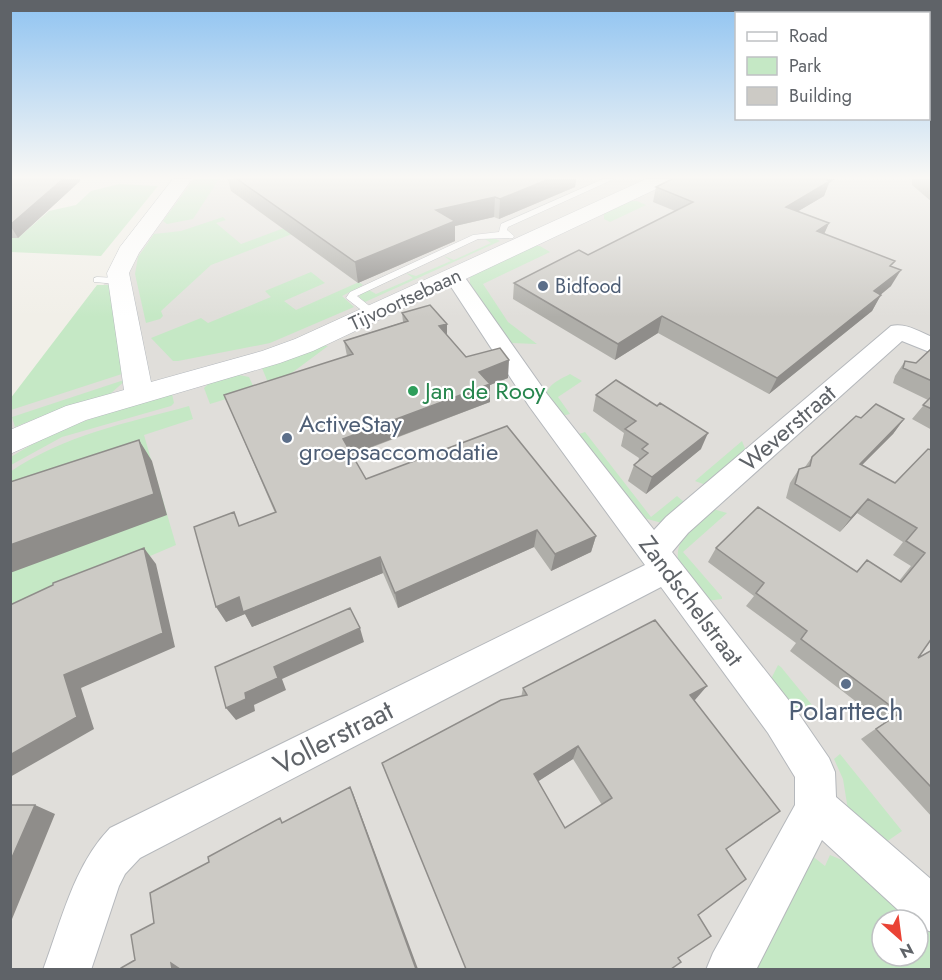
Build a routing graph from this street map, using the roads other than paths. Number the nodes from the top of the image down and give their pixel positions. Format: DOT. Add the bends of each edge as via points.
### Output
graph roads {
  1 [pos="150,225"];
  2 [pos="542,225"];
  3 [pos="515,239"];
  4 [pos="454,276"];
  5 [pos="373,314"];
  6 [pos="932,346"];
  7 [pos="139,395"];
  8 [pos="10,444"];
  9 [pos="660,560"];
  10 [pos="816,807"];
  11 [pos="932,910"];
  12 [pos="67,969"];
  13 [pos="730,969"];
  1 -- 7 [label="street" via="118,273 108,280"];
  2 -- 3 [label="street, Tijvoortsebaan"];
  3 -- 4 [label="street, Tijvoortsebaan"];
  3 -- 5 [label="lane" via="476,237 353,294 351,298"];
  4 -- 5 [label="street, Tijvoortsebaan"];
  4 -- 9 [label="street, Zandschelstraat" via="538,400"];
  5 -- 7 [label="street, Tijvoortsebaan" via="271,357"];
  6 -- 9 [label="street, Weverstraat" via="899,331 677,525"];
  7 -- 8 [label="street, Tijvoortsebaan" via="76,413"];
  9 -- 10 [label="street, Zandschelstraat" via="781,720 815,772"];
  9 -- 12 [label="street, Vollerstraat" via="125,843 110,859 100,879"];
  10 -- 11 [label="street"];
  10 -- 13 [label="street"];
}
